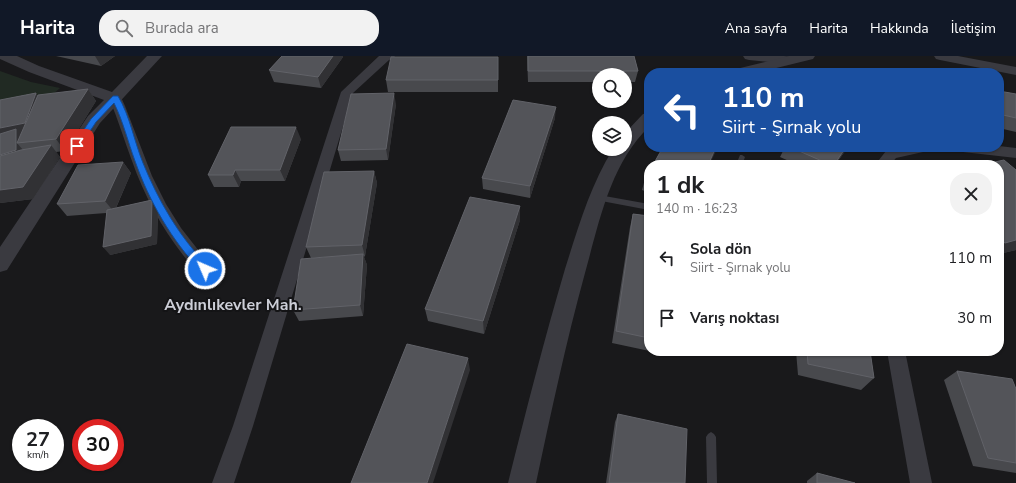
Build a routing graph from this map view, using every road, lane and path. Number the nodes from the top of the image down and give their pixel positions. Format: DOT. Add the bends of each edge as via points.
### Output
graph roads {
  1 [pos="4,56"];
  2 [pos="154,56"];
  3 [pos="389,56"];
  4 [pos="749,56"];
  5 [pos="808,56"];
  6 [pos="940,56"];
  7 [pos="788,60"];
  8 [pos="757,68"];
  9 [pos="1001,68"];
  10 [pos="1004,69"];
  11 [pos="1016,71"];
  12 [pos="116,98"];
  13 [pos="644,123"];
  14 [pos="632,135"];
  15 [pos="901,152"];
  16 [pos="1004,152"];
  17 [pos="1016,153"];
  18 [pos="617,156"];
  19 [pos="742,156"];
  20 [pos="741,160"];
  21 [pos="886,160"];
  22 [pos="599,198"];
  23 [pos="644,206"];
  24 [pos="0,264"];
  25 [pos="205,269"];
  26 [pos="897,356"];
  27 [pos="711,436"];
  28 [pos="223,483"];
  29 [pos="522,483"];
  30 [pos="712,483"];
  31 [pos="921,483"];
  1 -- 12 [label="street" via="34,70"];
  2 -- 12 [label="street"];
  3 -- 28 [label="street" via="347,92"];
  4 -- 7 [label="street"];
  5 -- 7 [label="street"];
  6 -- 9 [label="street"];
  7 -- 8 [label="street"];
  10 -- 11 [label="street"];
  12 -- 24 [label="street" via="94,120"];
  12 -- 25 [label="street" via="158,205 190,254"];
  13 -- 14 [label="street"];
  15 -- 21 [label="street" via="891,154"];
  16 -- 17 [label="street"];
  18 -- 22 [label="street"];
  19 -- 20 [label="lane"];
  22 -- 23 [label="lane"];
  22 -- 29 [label="street" via="588,226 543,390"];
  26 -- 31 [label="street"];
  27 -- 30 [label="lane"];
}
